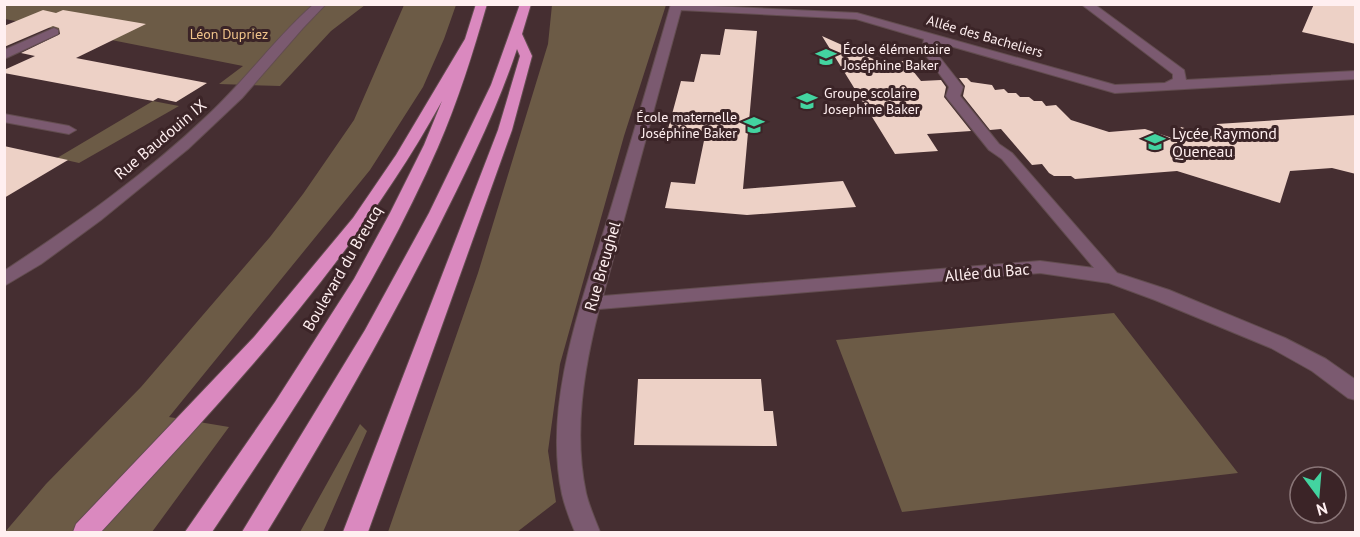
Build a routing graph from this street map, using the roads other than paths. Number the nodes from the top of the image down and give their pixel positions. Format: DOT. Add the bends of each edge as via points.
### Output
graph roads {
  1 [pos="321,4"];
  2 [pos="482,4"];
  3 [pos="526,4"];
  4 [pos="1086,4"];
  5 [pos="677,5"];
  6 [pos="54,33"];
  7 [pos="518,36"];
  8 [pos="931,36"];
  9 [pos="471,39"];
  10 [pos="4,55"];
  11 [pos="1356,75"];
  12 [pos="1176,85"];
  13 [pos="4,118"];
  14 [pos="69,130"];
  15 [pos="1111,277"];
  16 [pos="4,280"];
  17 [pos="592,303"];
  18 [pos="1356,392"];
  19 [pos="85,532"];
  20 [pos="198,532"];
  21 [pos="254,532"];
  22 [pos="356,532"];
  23 [pos="587,532"];
  1 -- 16 [label="street, Rue Baudouin IX" via="238,95 190,139 71,235"];
  2 -- 9 [label="highway, Boulevard du Breucq"];
  3 -- 7 [label="highway"];
  4 -- 12 [label="street" via="1179,73"];
  5 -- 8 [label="street, Allée des Bacheliers" via="847,14"];
  5 -- 17 [label="street, Rue Breughel"];
  6 -- 10 [label="street"];
  7 -- 21 [label="highway" via="472,142 412,263 328,412"];
  7 -- 22 [label="highway" via="526,56 505,130"];
  8 -- 12 [label="street, Allée des Bacheliers" via="1103,87 1125,90"];
  8 -- 15 [label="street" via="928,50 956,87 953,96"];
  9 -- 19 [label="highway" via="361,220 240,367"];
  9 -- 20 [label="highway, Boulevard du Breucq" via="434,140 386,235 292,393"];
  11 -- 12 [label="street, Allée des Bacheliers"];
  13 -- 14 [label="street"];
  15 -- 17 [label="street, Allée du Bac" via="1040,267"];
  15 -- 18 [label="street, Allée du Bac" via="1278,343 1319,365"];
  17 -- 23 [label="street, Rue Breughel" via="572,389 569,450 573,488"];
}
